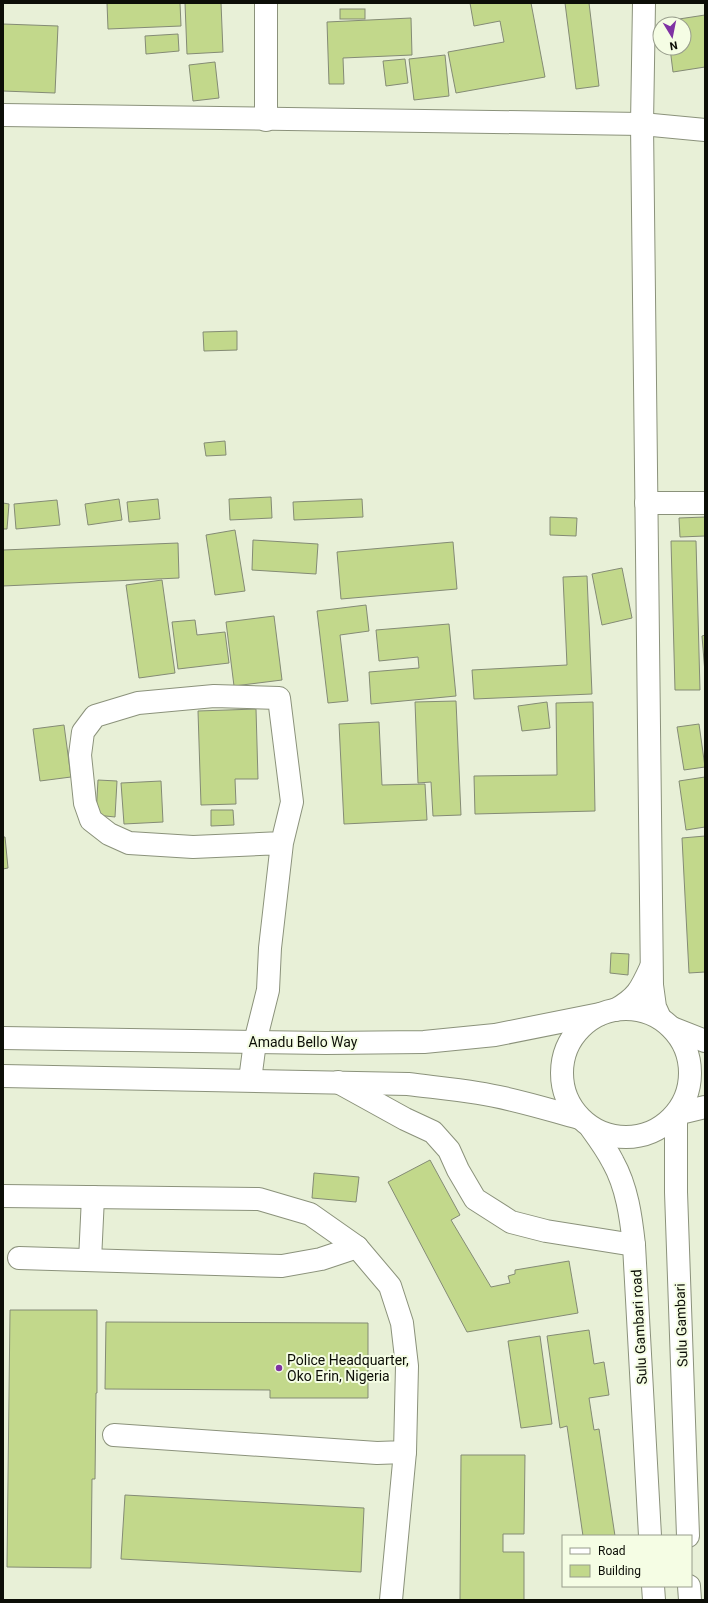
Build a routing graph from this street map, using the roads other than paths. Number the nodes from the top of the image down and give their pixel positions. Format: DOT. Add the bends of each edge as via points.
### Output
graph roads {
  1 [pos="266,3"];
  2 [pos="644,3"];
  3 [pos="3,115"];
  4 [pos="266,120"];
  5 [pos="642,124"];
  6 [pos="705,130"];
  7 [pos="646,503"];
  8 [pos="705,503"];
  9 [pos="282,844"];
  10 [pos="652,964"];
  11 [pos="608,1012"];
  12 [pos="666,1024"];
  13 [pos="3,1038"];
  14 [pos="705,1041"];
  15 [pos="255,1042"];
  16 [pos="3,1076"];
  17 [pos="250,1080"];
  18 [pos="338,1082"];
  19 [pos="705,1107"];
  20 [pos="676,1114"];
  21 [pos="585,1123"];
  22 [pos="3,1196"];
  23 [pos="93,1197"];
  24 [pos="634,1245"];
  25 [pos="357,1247"];
  26 [pos="19,1258"];
  27 [pos="90,1260"];
  28 [pos="114,1435"];
  29 [pos="405,1452"];
  30 [pos="650,1535"];
  31 [pos="688,1535"];
  32 [pos="653,1587"];
  33 [pos="689,1587"];
  34 [pos="391,1600"];
  35 [pos="654,1600"];
  36 [pos="690,1600"];
  1 -- 4 [label="main road"];
  2 -- 5 [label="main road"];
  3 -- 4 [label="main road"];
  4 -- 5 [label="main road"];
  5 -- 6 [label="main road"];
  5 -- 7 [label="main road"];
  7 -- 8 [label="main road"];
  7 -- 10 [label="main road"];
  9 -- 9 [label="main road" via="193,847 130,843 109,834 91,820 85,803 80,755 83,732 95,716 138,703 214,696 279,698 292,802"];
  9 -- 15 [label="main road" via="270,948 268,990"];
  10 -- 11 [label="main road" via="642,988 629,1002"];
  10 -- 12 [label="main road" via="655,1007"];
  11 -- 12 [label="main road" via="631,1009 646,1012"];
  11 -- 15 [label="main road, Amadu Bello Way" via="495,1035 424,1042"];
  11 -- 21 [label="main road" via="587,1022 576,1033 567,1046 563,1061 561,1076 564,1092 570,1106"];
  12 -- 14 [label="main road"];
  12 -- 20 [label="main road" via="682,1041 688,1055 690,1070 690,1086"];
  13 -- 15 [label="main road, Amadu Bello Way"];
  15 -- 17 [label="main road"];
  16 -- 17 [label="main road"];
  17 -- 18 [label="main road"];
  18 -- 21 [label="main road" via="408,1084 478,1093 524,1103"];
  18 -- 24 [label="main road" via="433,1132 449,1150 475,1199 511,1222 546,1231"];
  19 -- 20 [label="main road"];
  20 -- 21 [label="main road" via="652,1132 637,1137 621,1138 606,1134"];
  20 -- 31 [label="main road, Sulu Gambari" via="676,1192"];
  21 -- 24 [label="main road, Sulu Gambari road" via="614,1163 622,1182"];
  22 -- 23 [label="main road"];
  23 -- 25 [label="main road" via="258,1199 310,1214"];
  23 -- 27 [label="main road"];
  24 -- 30 [label="main road, Sulu Gambari road"];
  25 -- 27 [label="main road" via="321,1259 282,1266"];
  25 -- 29 [label="main road" via="390,1286 402,1323 407,1366"];
  26 -- 27 [label="main road"];
  28 -- 29 [label="main road" via="377,1453"];
  29 -- 34 [label="main road"];
  32 -- 35 [label="main road"];
  33 -- 36 [label="main road"];
}
